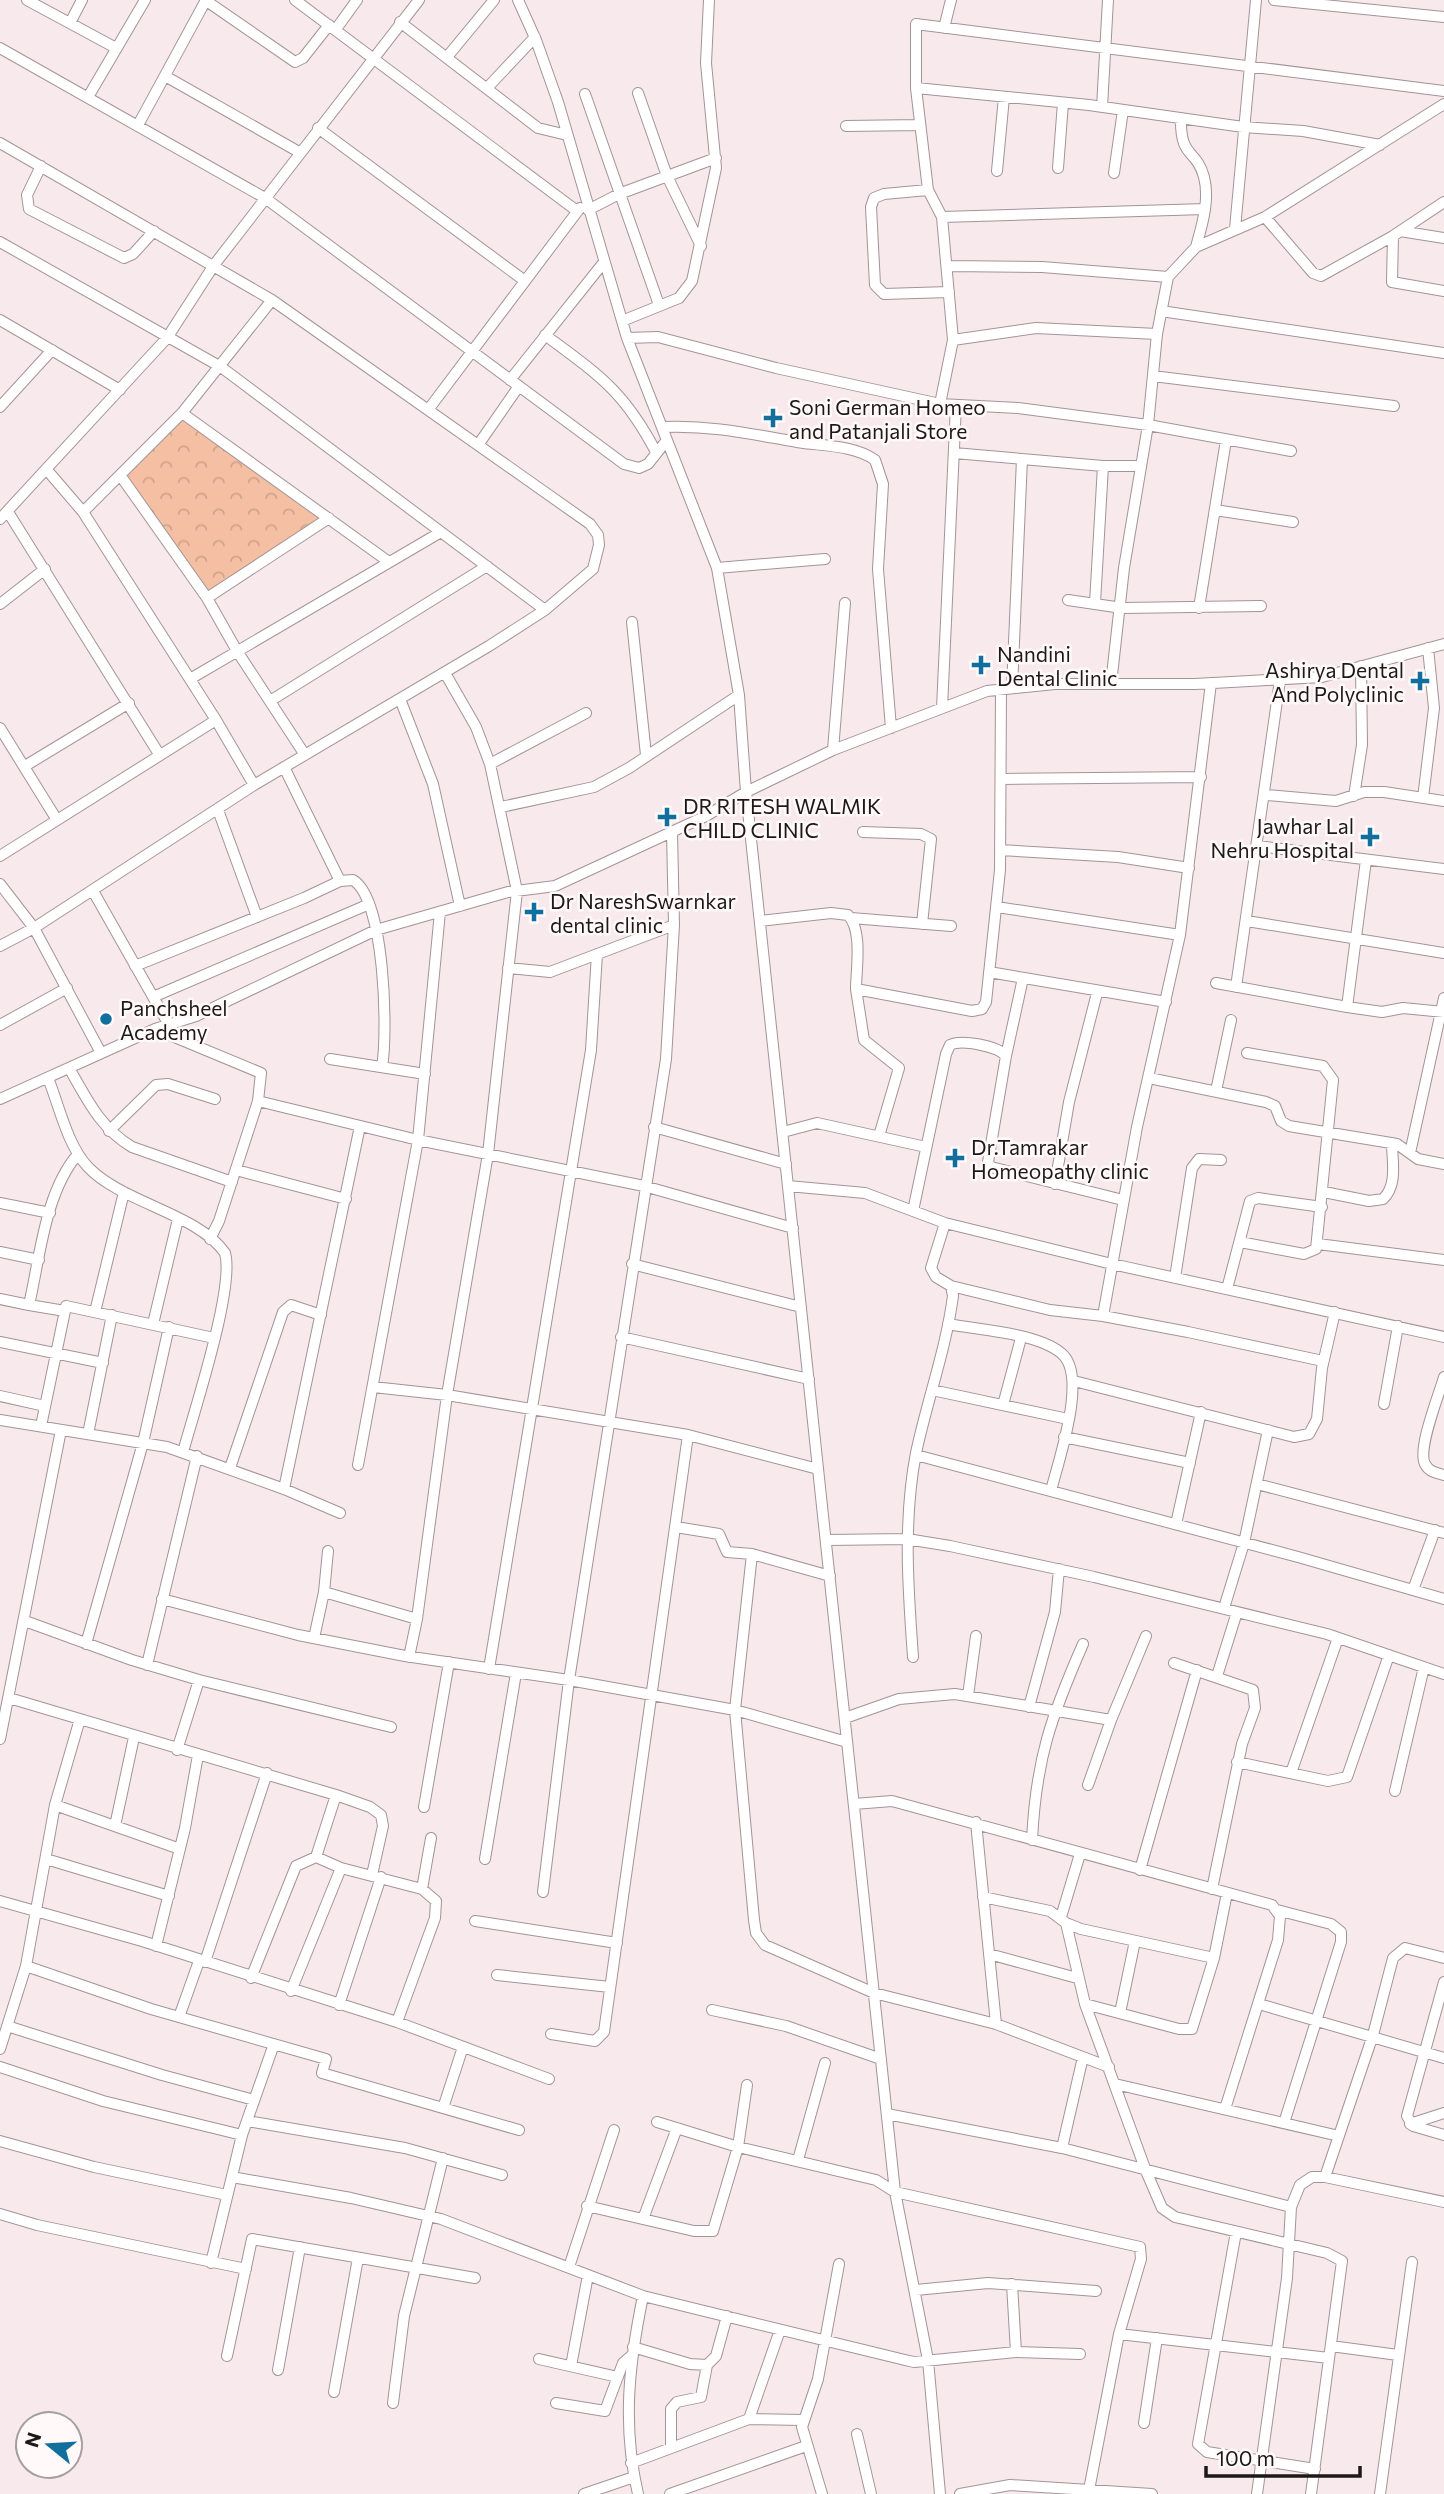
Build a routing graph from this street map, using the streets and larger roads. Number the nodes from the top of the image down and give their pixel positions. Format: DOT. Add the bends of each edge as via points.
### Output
graph roads {
  1 [pos="27,0"];
  2 [pos="82,0"];
  3 [pos="145,0"];
  4 [pos="206,0"];
  5 [pos="295,0"];
  6 [pos="357,0"];
  7 [pos="419,0"];
  8 [pos="494,0"];
  9 [pos="518,0"];
  10 [pos="709,0"];
  11 [pos="951,0"];
  12 [pos="1108,0"];
  13 [pos="1256,0"];
  14 [pos="1274,0"];
  15 [pos="1389,0"];
  16 [pos="1388,12"];
  17 [pos="1444,17"];
  18 [pos="400,22"];
  19 [pos="70,23"];
  20 [pos="332,27"];
  21 [pos="944,28"];
  22 [pos="535,37"];
  23 [pos="0,48"];
  24 [pos="116,48"];
  25 [pos="1105,51"];
  26 [pos="447,57"];
  27 [pos="376,58"];
  28 [pos="1250,68"];
  29 [pos="165,76"];
  30 [pos="488,87"];
  31 [pos="916,88"];
  32 [pos="1444,92"];
  33 [pos="638,93"];
  34 [pos="585,94"];
  35 [pos="88,97"];
  36 [pos="1004,97"];
  37 [pos="1063,103"];
  38 [pos="1444,104"];
  39 [pos="1102,107"];
  40 [pos="1123,110"];
  41 [pos="1181,118"];
  42 [pos="138,125"];
  43 [pos="920,125"];
  44 [pos="846,126"];
  45 [pos="1243,127"];
  46 [pos="318,128"];
  47 [pos="567,135"];
  48 [pos="1380,145"];
  49 [pos="1,147"];
  50 [pos="299,152"];
  51 [pos="716,158"];
  52 [pos="41,166"];
  53 [pos="1058,168"];
  54 [pos="997,172"];
  55 [pos="1114,173"];
  56 [pos="667,176"];
  57 [pos="929,190"];
  58 [pos="619,194"];
  59 [pos="265,198"];
  60 [pos="1444,202"];
  61 [pos="583,208"];
  62 [pos="1205,209"];
  63 [pos="942,217"];
  64 [pos="1265,217"];
  65 [pos="1235,229"];
  66 [pos="154,231"];
  67 [pos="1397,234"];
  68 [pos="1444,238"];
  69 [pos="0,242"];
  70 [pos="701,246"];
  71 [pos="1196,247"];
  72 [pos="604,261"];
  73 [pos="214,265"];
  74 [pos="947,266"];
  75 [pos="1168,277"];
  76 [pos="525,281"];
  77 [pos="1444,291"];
  78 [pos="949,292"];
  79 [pos="272,300"];
  80 [pos="659,305"];
  81 [pos="1161,311"];
  82 [pos="0,320"];
  83 [pos="622,321"];
  84 [pos="1157,334"];
  85 [pos="545,335"];
  86 [pos="167,338"];
  87 [pos="628,338"];
  88 [pos="953,340"];
  89 [pos="52,350"];
  90 [pos="472,351"];
  91 [pos="1444,353"];
  92 [pos="221,367"];
  93 [pos="1153,376"];
  94 [pos="515,383"];
  95 [pos="120,390"];
  96 [pos="940,404"];
  97 [pos="1,405"];
  98 [pos="956,405"];
  99 [pos="1394,406"];
  100 [pos="428,410"];
  101 [pos="182,414"];
  102 [pos="1148,425"];
  103 [pos="663,427"];
  104 [pos="667,440"];
  105 [pos="1226,440"];
  106 [pos="478,445"];
  107 [pos="1291,451"];
  108 [pos="656,452"];
  109 [pos="954,453"];
  110 [pos="1022,459"];
  111 [pos="1102,466"];
  112 [pos="1141,467"];
  113 [pos="47,470"];
  114 [pos="120,475"];
  115 [pos="1215,510"];
  116 [pos="83,512"];
  117 [pos="4,516"];
  118 [pos="328,518"];
  119 [pos="1293,522"];
  120 [pos="441,532"];
  121 [pos="825,559"];
  122 [pos="389,562"];
  123 [pos="487,566"];
  124 [pos="717,568"];
  125 [pos="45,569"];
  126 [pos="207,598"];
  127 [pos="1068,600"];
  128 [pos="845,603"];
  129 [pos="1095,603"];
  130 [pos="0,604"];
  131 [pos="1261,606"];
  132 [pos="1122,608"];
  133 [pos="1199,608"];
  134 [pos="545,610"];
  135 [pos="632,621"];
  136 [pos="1444,644"];
  137 [pos="1428,648"];
  138 [pos="237,651"];
  139 [pos="1361,666"];
  140 [pos="445,673"];
  141 [pos="190,679"];
  142 [pos="1280,680"];
  143 [pos="1211,683"];
  144 [pos="1111,684"];
  145 [pos="1007,688"];
  146 [pos="739,695"];
  147 [pos="400,699"];
  148 [pos="270,701"];
  149 [pos="129,703"];
  150 [pos="942,708"];
  151 [pos="586,713"];
  152 [pos="216,720"];
  153 [pos="891,728"];
  154 [pos="0,729"];
  155 [pos="833,750"];
  156 [pos="159,754"];
  157 [pos="305,755"];
  158 [pos="646,755"];
  159 [pos="490,764"];
  160 [pos="25,766"];
  161 [pos="284,767"];
  162 [pos="1201,777"];
  163 [pos="1002,779"];
  164 [pos="254,785"];
  165 [pos="747,792"];
  166 [pos="1266,795"];
  167 [pos="1353,796"];
  168 [pos="1423,798"];
  169 [pos="1444,801"];
  170 [pos="501,807"];
  171 [pos="218,810"];
  172 [pos="57,820"];
  173 [pos="672,832"];
  174 [pos="863,832"];
  175 [pos="1258,846"];
  176 [pos="1000,850"];
  177 [pos="0,856"];
  178 [pos="1366,860"];
  179 [pos="1189,868"];
  180 [pos="1444,869"];
  181 [pos="340,881"];
  182 [pos="0,884"];
  183 [pos="93,891"];
  184 [pos="517,891"];
  185 [pos="367,905"];
  186 [pos="460,906"];
  187 [pos="997,907"];
  188 [pos="440,912"];
  189 [pos="257,917"];
  190 [pos="851,918"];
  191 [pos="760,921"];
  192 [pos="1247,921"];
  193 [pos="922,924"];
  194 [pos="674,925"];
  195 [pos="951,926"];
  196 [pos="34,928"];
  197 [pos="376,930"];
  198 [pos="1180,935"];
  199 [pos="1356,939"];
  200 [pos="0,946"];
  201 [pos="1444,953"];
  202 [pos="597,954"];
  203 [pos="135,966"];
  204 [pos="508,968"];
  205 [pos="989,972"];
  206 [pos="1023,978"];
  207 [pos="1216,983"];
  208 [pos="1237,987"];
  209 [pos="66,988"];
  210 [pos="856,989"];
  211 [pos="1097,993"];
  212 [pos="153,997"];
  213 [pos="1444,998"];
  214 [pos="1166,1002"];
  215 [pos="1348,1007"];
  216 [pos="1442,1012"];
  217 [pos="1231,1020"];
  218 [pos="0,1025"];
  219 [pos="169,1025"];
  220 [pos="155,1029"];
  221 [pos="101,1053"];
  222 [pos="1247,1053"];
  223 [pos="1006,1056"];
  224 [pos="330,1059"];
  225 [pos="1430,1060"];
  226 [pos="1444,1062"];
  227 [pos="382,1067"];
  228 [pos="69,1068"];
  229 [pos="425,1074"];
  230 [pos="1149,1077"];
  231 [pos="48,1078"];
  232 [pos="1216,1091"];
  233 [pos="0,1099"];
  234 [pos="215,1099"];
  235 [pos="258,1101"];
  236 [pos="360,1126"];
  237 [pos="654,1127"];
  238 [pos="109,1131"];
  239 [pos="783,1132"];
  240 [pos="1330,1133"];
  241 [pos="879,1136"];
  242 [pos="418,1140"];
  243 [pos="1392,1143"];
  244 [pos="926,1147"];
  245 [pos="1410,1153"];
  246 [pos="78,1154"];
  247 [pos="488,1154"];
  248 [pos="1221,1160"];
  249 [pos="786,1164"];
  250 [pos="1444,1164"];
  251 [pos="236,1170"];
  252 [pos="571,1171"];
  253 [pos="232,1182"];
  254 [pos="1055,1184"];
  255 [pos="644,1186"];
  256 [pos="788,1186"];
  257 [pos="124,1192"];
  258 [pos="1324,1192"];
  259 [pos="346,1199"];
  260 [pos="1123,1200"];
  261 [pos="0,1203"];
  262 [pos="1322,1207"];
  263 [pos="913,1211"];
  264 [pos="50,1213"];
  265 [pos="178,1219"];
  266 [pos="944,1223"];
  267 [pos="793,1228"];
  268 [pos="210,1239"];
  269 [pos="1240,1242"];
  270 [pos="1318,1244"];
  271 [pos="0,1252"];
  272 [pos="39,1260"];
  273 [pos="1444,1260"];
  274 [pos="632,1264"];
  275 [pos="1112,1264"];
  276 [pos="1175,1278"];
  277 [pos="951,1286"];
  278 [pos="1227,1289"];
  279 [pos="0,1299"];
  280 [pos="29,1305"];
  281 [pos="801,1307"];
  282 [pos="65,1311"];
  283 [pos="95,1312"];
  284 [pos="322,1312"];
  285 [pos="1335,1312"];
  286 [pos="112,1315"];
  287 [pos="1103,1316"];
  288 [pos="153,1324"];
  289 [pos="948,1324"];
  290 [pos="1398,1326"];
  291 [pos="169,1327"];
  292 [pos="621,1337"];
  293 [pos="1444,1337"];
  294 [pos="214,1338"];
  295 [pos="1021,1338"];
  296 [pos="0,1342"];
  297 [pos="57,1354"];
  298 [pos="1323,1362"];
  299 [pos="103,1363"];
  300 [pos="1444,1377"];
  301 [pos="809,1379"];
  302 [pos="1074,1381"];
  303 [pos="373,1387"];
  304 [pos="932,1390"];
  305 [pos="447,1395"];
  306 [pos="0,1396"];
  307 [pos="1384,1404"];
  308 [pos="1003,1405"];
  309 [pos="45,1406"];
  310 [pos="532,1409"];
  311 [pos="1201,1412"];
  312 [pos="1068,1419"];
  313 [pos="0,1420"];
  314 [pos="608,1422"];
  315 [pos="41,1426"];
  316 [pos="61,1430"];
  317 [pos="1268,1430"];
  318 [pos="88,1434"];
  319 [pos="688,1435"];
  320 [pos="1064,1437"];
  321 [pos="143,1443"];
  322 [pos="183,1452"];
  323 [pos="916,1455"];
  324 [pos="197,1456"];
  325 [pos="1190,1463"];
  326 [pos="358,1465"];
  327 [pos="230,1468"];
  328 [pos="818,1469"];
  329 [pos="1444,1475"];
  330 [pos="1256,1485"];
  331 [pos="284,1489"];
  332 [pos="1051,1491"];
  333 [pos="340,1513"];
  334 [pos="1176,1524"];
  335 [pos="676,1527"];
  336 [pos="1440,1531"];
  337 [pos="907,1539"];
  338 [pos="826,1540"];
  339 [pos="1244,1543"];
  340 [pos="328,1551"];
  341 [pos="752,1554"];
  342 [pos="1059,1569"];
  343 [pos="830,1576"];
  344 [pos="1413,1590"];
  345 [pos="324,1592"];
  346 [pos="162,1599"];
  347 [pos="1444,1600"];
  348 [pos="1224,1608"];
  349 [pos="1237,1612"];
  350 [pos="413,1618"];
  351 [pos="25,1621"];
  352 [pos="976,1636"];
  353 [pos="1146,1636"];
  354 [pos="314,1638"];
  355 [pos="1338,1638"];
  356 [pos="86,1644"];
  357 [pos="1083,1644"];
  358 [pos="1389,1655"];
  359 [pos="404,1656"];
  360 [pos="913,1657"];
  361 [pos="449,1662"];
  362 [pos="1174,1662"];
  363 [pos="147,1665"];
  364 [pos="1424,1667"];
  365 [pos="489,1669"];
  366 [pos="1197,1670"];
  367 [pos="516,1673"];
  368 [pos="1444,1674"];
  369 [pos="1217,1676"];
  370 [pos="199,1680"];
  371 [pos="569,1680"];
  372 [pos="653,1695"];
  373 [pos="968,1696"];
  374 [pos="9,1698"];
  375 [pos="1029,1707"];
  376 [pos="735,1710"];
  377 [pos="1053,1712"];
  378 [pos="845,1718"];
  379 [pos="80,1719"];
  380 [pos="1111,1720"];
  381 [pos="391,1727"];
  382 [pos="134,1737"];
  383 [pos="0,1738"];
  384 [pos="848,1742"];
  385 [pos="177,1750"];
  386 [pos="198,1755"];
  387 [pos="1237,1762"];
  388 [pos="267,1773"];
  389 [pos="1291,1773"];
  390 [pos="1088,1785"];
  391 [pos="1395,1791"];
  392 [pos="336,1796"];
  393 [pos="854,1804"];
  394 [pos="55,1805"];
  395 [pos="424,1807"];
  396 [pos="976,1822"];
  397 [pos="115,1826"];
  398 [pos="431,1838"];
  399 [pos="1032,1840"];
  400 [pos="180,1849"];
  401 [pos="1080,1854"];
  402 [pos="316,1857"];
  403 [pos="46,1858"];
  404 [pos="485,1859"];
  405 [pos="341,1868"];
  406 [pos="1140,1870"];
  407 [pos="376,1876"];
  408 [pos="422,1889"];
  409 [pos="1212,1889"];
  410 [pos="543,1892"];
  411 [pos="1227,1893"];
  412 [pos="169,1896"];
  413 [pos="983,1897"];
  414 [pos="0,1901"];
  415 [pos="37,1909"];
  416 [pos="1277,1910"];
  417 [pos="1063,1920"];
  418 [pos="475,1921"];
  419 [pos="1135,1941"];
  420 [pos="617,1943"];
  421 [pos="156,1946"];
  422 [pos="989,1954"];
  423 [pos="1214,1958"];
  424 [pos="1444,1958"];
  425 [pos="202,1961"];
  426 [pos="26,1966"];
  427 [pos="497,1975"];
  428 [pos="251,1978"];
  429 [pos="1077,1978"];
  430 [pos="1444,1982"];
  431 [pos="610,1987"];
  432 [pos="291,1991"];
  433 [pos="874,1993"];
  434 [pos="1085,2004"];
  435 [pos="1259,2004"];
  436 [pos="339,2005"];
  437 [pos="712,2010"];
  438 [pos="1120,2013"];
  439 [pos="179,2017"];
  440 [pos="1317,2020"];
  441 [pos="397,2022"];
  442 [pos="996,2024"];
  443 [pos="7,2026"];
  444 [pos="551,2034"];
  445 [pos="1373,2035"];
  446 [pos="274,2044"];
  447 [pos="463,2047"];
  448 [pos="0,2049"];
  449 [pos="1426,2052"];
  450 [pos="1083,2057"];
  451 [pos="1444,2058"];
  452 [pos="881,2059"];
  453 [pos="825,2063"];
  454 [pos="0,2067"];
  455 [pos="1109,2067"];
  456 [pos="550,2079"];
  457 [pos="1115,2084"];
  458 [pos="747,2085"];
  459 [pos="254,2100"];
  460 [pos="443,2108"];
  461 [pos="1224,2109"];
  462 [pos="1444,2113"];
  463 [pos="887,2114"];
  464 [pos="247,2121"];
  465 [pos="657,2122"];
  466 [pos="1284,2123"];
  467 [pos="1410,2124"];
  468 [pos="677,2128"];
  469 [pos="519,2130"];
  470 [pos="614,2130"];
  471 [pos="242,2135"];
  472 [pos="1444,2135"];
  473 [pos="1339,2136"];
  474 [pos="0,2141"];
  475 [pos="738,2147"];
  476 [pos="1062,2148"];
  477 [pos="443,2158"];
  478 [pos="798,2160"];
  479 [pos="1146,2171"];
  480 [pos="502,2175"];
  481 [pos="232,2177"];
  482 [pos="1325,2177"];
  483 [pos="895,2192"];
  484 [pos="228,2195"];
  485 [pos="1444,2202"];
  486 [pos="587,2206"];
  487 [pos="1291,2207"];
  488 [pos="0,2214"];
  489 [pos="426,2216"];
  490 [pos="643,2219"];
  491 [pos="1236,2232"];
  492 [pos="1288,2244"];
  493 [pos="300,2247"];
  494 [pos="358,2258"];
  495 [pos="1412,2262"];
  496 [pos="211,2263"];
  497 [pos="839,2264"];
  498 [pos="569,2267"];
  499 [pos="414,2268"];
  500 [pos="246,2269"];
  501 [pos="588,2275"];
  502 [pos="475,2278"];
  503 [pos="1012,2284"];
  504 [pos="916,2290"];
  505 [pos="1096,2291"];
  506 [pos="643,2296"];
  507 [pos="727,2316"];
  508 [pos="780,2330"];
  509 [pos="1119,2334"];
  510 [pos="1157,2338"];
  511 [pos="827,2342"];
  512 [pos="1214,2344"];
  513 [pos="1331,2346"];
  514 [pos="1277,2351"];
  515 [pos="632,2352"];
  516 [pos="1016,2352"];
  517 [pos="1080,2354"];
  518 [pos="1398,2355"];
  519 [pos="227,2356"];
  520 [pos="1329,2358"];
  521 [pos="539,2359"];
  522 [pos="928,2360"];
  523 [pos="708,2365"];
  524 [pos="571,2367"];
  525 [pos="278,2370"];
  526 [pos="618,2377"];
  527 [pos="334,2392"];
  528 [pos="393,2403"];
  529 [pos="556,2403"];
  530 [pos="749,2419"];
  531 [pos="803,2420"];
  532 [pos="1144,2423"];
  533 [pos="858,2434"];
  534 [pos="806,2445"];
  535 [pos="671,2448"];
  536 [pos="1262,2461"];
  537 [pos="631,2463"];
  538 [pos="1315,2469"];
  539 [pos="634,2477"];
  540 [pos="1089,2490"];
  541 [pos="584,2494"];
  542 [pos="638,2494"];
  543 [pos="670,2494"];
  544 [pos="822,2494"];
  545 [pos="871,2494"];
  546 [pos="940,2494"];
  547 [pos="960,2494"];
  548 [pos="1152,2494"];
  549 [pos="1257,2494"];
  550 [pos="1311,2494"];
  551 [pos="1380,2494"];
  1 -- 19 [label="street"];
  2 -- 19 [label="street"];
  3 -- 24 [label="street"];
  4 -- 20 [label="street" via="295,62"];
  4 -- 29 [label="street"];
  5 -- 20 [label="street"];
  6 -- 20 [label="street"];
  7 -- 18 [label="street"];
  8 -- 26 [label="street"];
  9 -- 22 [label="street"];
  10 -- 51 [label="street" via="706,63"];
  11 -- 21 [label="street"];
  12 -- 25 [label="street"];
  13 -- 28 [label="street"];
  14 -- 16 [label="street"];
  15 -- 16 [label="street"];
  16 -- 17 [label="street"];
  18 -- 26 [label="street"];
  18 -- 27 [label="street"];
  19 -- 24 [label="street"];
  20 -- 27 [label="street"];
  21 -- 25 [label="street"];
  21 -- 31 [label="street" via="916,24"];
  22 -- 30 [label="street"];
  22 -- 47 [label="street"];
  23 -- 35 [label="street"];
  24 -- 35 [label="street"];
  25 -- 28 [label="street"];
  25 -- 39 [label="street"];
  26 -- 30 [label="street"];
  27 -- 46 [label="street"];
  27 -- 61 [label="street"];
  28 -- 32 [label="street"];
  28 -- 45 [label="street"];
  29 -- 42 [label="street"];
  29 -- 50 [label="street"];
  30 -- 47 [label="street" via="538,128"];
  31 -- 36 [label="street"];
  31 -- 43 [label="street"];
  33 -- 56 [label="street"];
  34 -- 58 [label="street"];
  35 -- 42 [label="street"];
  36 -- 37 [label="street"];
  36 -- 54 [label="street"];
  37 -- 39 [label="street"];
  37 -- 53 [label="street"];
  38 -- 48 [label="street"];
  39 -- 40 [label="street"];
  40 -- 41 [label="street"];
  40 -- 55 [label="street"];
  41 -- 45 [label="street"];
  41 -- 62 [label="street" via="1182,143 1203,176"];
  42 -- 59 [label="street"];
  43 -- 44 [label="street"];
  43 -- 57 [label="street"];
  45 -- 48 [label="street" via="1303,131"];
  45 -- 65 [label="street"];
  46 -- 50 [label="street"];
  46 -- 76 [label="street"];
  47 -- 61 [label="street"];
  48 -- 64 [label="street"];
  49 -- 52 [label="street"];
  50 -- 59 [label="street"];
  51 -- 56 [label="street"];
  51 -- 70 [label="street"];
  52 -- 66 [label="street"];
  52 -- 66 [label="street" via="27,195 29,209 124,258 134,254"];
  56 -- 58 [label="street"];
  56 -- 70 [label="street"];
  57 -- 63 [label="street"];
  57 -- 78 [label="street" via="879,194 872,202 875,285 884,294"];
  58 -- 61 [label="street"];
  58 -- 80 [label="street"];
  59 -- 73 [label="street"];
  59 -- 90 [label="street"];
  60 -- 67 [label="street"];
  61 -- 72 [label="street"];
  61 -- 76 [label="street"];
  62 -- 63 [label="street"];
  62 -- 71 [label="street"];
  63 -- 74 [label="street"];
  64 -- 65 [label="street"];
  64 -- 67 [label="street" via="1313,273 1321,276"];
  65 -- 71 [label="street"];
  66 -- 73 [label="street"];
  67 -- 68 [label="street"];
  67 -- 77 [label="street" via="1392,282"];
  69 -- 86 [label="street"];
  70 -- 80 [label="street" via="689,289"];
  71 -- 75 [label="street"];
  72 -- 83 [label="street"];
  72 -- 85 [label="street"];
  73 -- 79 [label="street"];
  73 -- 86 [label="street"];
  74 -- 75 [label="street" via="1042,267"];
  74 -- 78 [label="street"];
  75 -- 81 [label="street"];
  76 -- 90 [label="street"];
  78 -- 88 [label="street"];
  79 -- 92 [label="street"];
  79 -- 100 [label="street"];
  80 -- 83 [label="street"];
  81 -- 84 [label="street"];
  81 -- 91 [label="street"];
  82 -- 89 [label="street"];
  83 -- 87 [label="street"];
  84 -- 88 [label="street" via="1036,328"];
  84 -- 93 [label="street"];
  85 -- 94 [label="street"];
  85 -- 108 [label="street" via="618,392"];
  86 -- 92 [label="street"];
  86 -- 95 [label="street"];
  87 -- 96 [label="street" via="658,337"];
  87 -- 103 [label="street"];
  88 -- 96 [label="street"];
  89 -- 95 [label="street"];
  89 -- 97 [label="street"];
  90 -- 94 [label="street"];
  90 -- 100 [label="street"];
  92 -- 101 [label="street"];
  92 -- 120 [label="street"];
  93 -- 99 [label="street"];
  93 -- 102 [label="street"];
  94 -- 106 [label="street"];
  94 -- 108 [label="street" via="624,464 639,468"];
  95 -- 113 [label="street"];
  96 -- 98 [label="street"];
  98 -- 102 [label="street"];
  98 -- 109 [label="street"];
  100 -- 106 [label="street"];
  101 -- 114 [label="street"];
  101 -- 118 [label="street"];
  102 -- 105 [label="street"];
  102 -- 112 [label="street"];
  103 -- 104 [label="street"];
  103 -- 153 [label="street" via="735,429 855,450 876,460 883,484 878,569"];
  104 -- 108 [label="street"];
  104 -- 124 [label="street"];
  105 -- 107 [label="street"];
  105 -- 115 [label="street"];
  106 -- 134 [label="street" via="590,524 598,535 593,569"];
  109 -- 110 [label="street"];
  109 -- 150 [label="street"];
  110 -- 111 [label="street"];
  110 -- 145 [label="street"];
  111 -- 112 [label="street"];
  111 -- 129 [label="street"];
  112 -- 132 [label="street"];
  113 -- 116 [label="street"];
  113 -- 117 [label="street"];
  114 -- 116 [label="street"];
  114 -- 126 [label="street"];
  115 -- 119 [label="street"];
  115 -- 133 [label="street"];
  116 -- 141 [label="street"];
  117 -- 125 [label="street"];
  118 -- 122 [label="street"];
  118 -- 126 [label="street"];
  120 -- 122 [label="street"];
  120 -- 123 [label="street"];
  121 -- 124 [label="street"];
  122 -- 138 [label="street"];
  123 -- 134 [label="street"];
  123 -- 148 [label="street"];
  124 -- 146 [label="street"];
  125 -- 130 [label="street"];
  125 -- 149 [label="street"];
  126 -- 138 [label="street"];
  127 -- 129 [label="street"];
  128 -- 155 [label="street"];
  129 -- 132 [label="street"];
  131 -- 133 [label="street"];
  132 -- 133 [label="street"];
  132 -- 144 [label="street"];
  134 -- 140 [label="street"];
  135 -- 158 [label="street"];
  136 -- 137 [label="street"];
  137 -- 139 [label="street"];
  137 -- 168 [label="street" via="1434,708"];
  138 -- 141 [label="street"];
  138 -- 148 [label="street"];
  139 -- 142 [label="street" via="1322,677"];
  139 -- 167 [label="street" via="1362,745"];
  140 -- 147 [label="street"];
  140 -- 159 [label="street" via="476,727"];
  141 -- 152 [label="street"];
  142 -- 143 [label="street"];
  142 -- 166 [label="street"];
  143 -- 144 [label="street"];
  143 -- 162 [label="street"];
  144 -- 145 [label="street"];
  145 -- 150 [label="street"];
  145 -- 163 [label="street"];
  146 -- 158 [label="street"];
  146 -- 165 [label="street"];
  147 -- 157 [label="street"];
  147 -- 186 [label="street" via="433,784"];
  148 -- 157 [label="street"];
  149 -- 156 [label="street"];
  149 -- 160 [label="street"];
  150 -- 153 [label="street"];
  151 -- 159 [label="street"];
  152 -- 156 [label="street"];
  152 -- 164 [label="street"];
  153 -- 155 [label="street"];
  154 -- 160 [label="street"];
  155 -- 165 [label="street"];
  156 -- 172 [label="street"];
  157 -- 161 [label="street"];
  158 -- 170 [label="street" via="594,787"];
  159 -- 170 [label="street"];
  160 -- 172 [label="street"];
  161 -- 164 [label="street"];
  161 -- 181 [label="street"];
  162 -- 163 [label="street"];
  162 -- 179 [label="street"];
  163 -- 176 [label="street"];
  164 -- 171 [label="street"];
  165 -- 173 [label="street"];
  165 -- 191 [label="street"];
  166 -- 167 [label="street" via="1336,801"];
  166 -- 175 [label="street"];
  167 -- 168 [label="street" via="1384,792"];
  168 -- 169 [label="street"];
  170 -- 184 [label="street"];
  171 -- 183 [label="street"];
  171 -- 189 [label="street"];
  172 -- 177 [label="street"];
  173 -- 184 [label="street" via="555,886"];
  173 -- 194 [label="street"];
  174 -- 193 [label="street" via="921,834 932,839"];
  175 -- 178 [label="street"];
  175 -- 192 [label="street"];
  176 -- 179 [label="street" via="1106,856"];
  176 -- 187 [label="street"];
  178 -- 180 [label="street"];
  178 -- 199 [label="street"];
  179 -- 198 [label="street"];
  181 -- 185 [label="street" via="357,882"];
  181 -- 189 [label="street"];
  182 -- 196 [label="street"];
  183 -- 196 [label="street"];
  183 -- 203 [label="street"];
  184 -- 186 [label="street"];
  184 -- 204 [label="street"];
  185 -- 197 [label="street"];
  185 -- 212 [label="street"];
  186 -- 188 [label="street"];
  187 -- 198 [label="street"];
  187 -- 205 [label="street"];
  188 -- 197 [label="street"];
  188 -- 229 [label="street"];
  189 -- 203 [label="street"];
  190 -- 191 [label="street" via="831,913"];
  190 -- 193 [label="street"];
  190 -- 210 [label="street"];
  191 -- 239 [label="street"];
  192 -- 199 [label="street"];
  192 -- 208 [label="street"];
  193 -- 195 [label="street"];
  194 -- 202 [label="street"];
  194 -- 237 [label="street" via="666,1059"];
  196 -- 200 [label="street"];
  196 -- 209 [label="street"];
  197 -- 219 [label="street"];
  197 -- 227 [label="street" via="386,994"];
  198 -- 214 [label="street"];
  199 -- 201 [label="street"];
  199 -- 215 [label="street"];
  202 -- 204 [label="street" via="550,972"];
  202 -- 252 [label="street" via="590,1050"];
  203 -- 212 [label="street"];
  204 -- 247 [label="street"];
  205 -- 206 [label="street"];
  205 -- 210 [label="street" via="986,1002 978,1012"];
  206 -- 211 [label="street"];
  206 -- 223 [label="street"];
  207 -- 208 [label="street"];
  208 -- 215 [label="street"];
  209 -- 218 [label="street"];
  209 -- 221 [label="street"];
  210 -- 241 [label="street" via="864,1040 899,1068"];
  211 -- 214 [label="street"];
  211 -- 254 [label="street" via="1069,1102"];
  212 -- 219 [label="street"];
  213 -- 216 [label="street"];
  214 -- 230 [label="street"];
  215 -- 216 [label="street"];
  216 -- 225 [label="street"];
  217 -- 232 [label="street"];
  219 -- 220 [label="street"];
  220 -- 221 [label="street"];
  220 -- 235 [label="street" via="261,1073"];
  221 -- 228 [label="street"];
  222 -- 240 [label="street" via="1328,1069 1334,1080"];
  223 -- 244 [label="street" via="997,1050 956,1042 950,1045"];
  223 -- 254 [label="street" via="988,1162 993,1169"];
  224 -- 227 [label="street"];
  225 -- 226 [label="street"];
  225 -- 245 [label="street"];
  227 -- 229 [label="street"];
  228 -- 231 [label="street"];
  228 -- 238 [label="street"];
  229 -- 242 [label="street"];
  230 -- 232 [label="street"];
  230 -- 260 [label="street"];
  231 -- 233 [label="street"];
  231 -- 246 [label="street"];
  232 -- 240 [label="street" via="1272,1104 1289,1126"];
  234 -- 238 [label="street" via="168,1084 156,1085"];
  235 -- 236 [label="street"];
  235 -- 251 [label="street"];
  236 -- 242 [label="street"];
  236 -- 259 [label="street"];
  237 -- 249 [label="street"];
  237 -- 255 [label="street"];
  238 -- 253 [label="street" via="132,1147"];
  239 -- 241 [label="street" via="817,1123"];
  239 -- 249 [label="street"];
  240 -- 243 [label="street"];
  240 -- 258 [label="street"];
  241 -- 244 [label="street"];
  242 -- 247 [label="street"];
  242 -- 303 [label="street"];
  243 -- 245 [label="street"];
  243 -- 258 [label="street" via="1393,1177 1383,1199 1369,1201"];
  244 -- 263 [label="street"];
  245 -- 250 [label="street"];
  246 -- 257 [label="street" via="88,1168"];
  246 -- 264 [label="street" via="65,1169"];
  247 -- 252 [label="street"];
  247 -- 305 [label="street"];
  248 -- 276 [label="street" via="1199,1159 1192,1168"];
  249 -- 256 [label="street"];
  251 -- 253 [label="street"];
  251 -- 259 [label="street"];
  252 -- 255 [label="street"];
  252 -- 310 [label="street"];
  253 -- 268 [label="street"];
  254 -- 260 [label="street"];
  255 -- 267 [label="street"];
  255 -- 274 [label="street"];
  256 -- 263 [label="street" via="865,1193"];
  256 -- 267 [label="street"];
  257 -- 265 [label="street"];
  257 -- 283 [label="street"];
  258 -- 262 [label="street"];
  259 -- 284 [label="street"];
  260 -- 275 [label="street"];
  261 -- 264 [label="street"];
  262 -- 269 [label="street" via="1253,1199 1247,1206"];
  262 -- 270 [label="street"];
  263 -- 266 [label="street"];
  264 -- 272 [label="street"];
  265 -- 268 [label="street"];
  265 -- 288 [label="street"];
  266 -- 275 [label="street"];
  266 -- 277 [label="street" via="931,1268"];
  267 -- 281 [label="street"];
  268 -- 294 [label="street" via="222,1248 227,1260"];
  269 -- 270 [label="street" via="1304,1254 1314,1252"];
  269 -- 278 [label="street"];
  270 -- 273 [label="street"];
  271 -- 272 [label="street"];
  272 -- 280 [label="street"];
  274 -- 281 [label="street"];
  274 -- 292 [label="street"];
  275 -- 276 [label="street"];
  275 -- 287 [label="street"];
  276 -- 278 [label="street"];
  277 -- 287 [label="street" via="1050,1310"];
  277 -- 289 [label="street"];
  278 -- 285 [label="street"];
  279 -- 280 [label="street"];
  280 -- 282 [label="street"];
  281 -- 301 [label="street"];
  282 -- 283 [label="street" via="66,1306"];
  282 -- 297 [label="street"];
  283 -- 286 [label="street"];
  284 -- 327 [label="street" via="291,1305 283,1311"];
  284 -- 331 [label="street"];
  285 -- 290 [label="street"];
  285 -- 298 [label="street"];
  286 -- 288 [label="street"];
  286 -- 299 [label="street"];
  287 -- 298 [label="street"];
  288 -- 291 [label="street"];
  289 -- 295 [label="street"];
  289 -- 304 [label="street"];
  290 -- 293 [label="street"];
  290 -- 307 [label="street"];
  291 -- 294 [label="street"];
  291 -- 321 [label="street"];
  292 -- 301 [label="street"];
  292 -- 314 [label="street"];
  294 -- 322 [label="street"];
  295 -- 302 [label="street" via="1063,1353"];
  295 -- 308 [label="street"];
  296 -- 297 [label="street"];
  297 -- 299 [label="street"];
  297 -- 309 [label="street"];
  298 -- 317 [label="street" via="1314,1429 1294,1437"];
  299 -- 318 [label="street"];
  300 -- 329 [label="street" via="1423,1460 1428,1469"];
  301 -- 328 [label="street"];
  302 -- 311 [label="street"];
  302 -- 312 [label="street"];
  303 -- 305 [label="street"];
  303 -- 326 [label="street"];
  304 -- 308 [label="street"];
  304 -- 323 [label="street"];
  305 -- 310 [label="street"];
  305 -- 350 [label="street"];
  306 -- 309 [label="street"];
  308 -- 312 [label="street"];
  309 -- 315 [label="street"];
  310 -- 314 [label="street"];
  310 -- 365 [label="street"];
  311 -- 317 [label="street"];
  311 -- 325 [label="street"];
  312 -- 320 [label="street"];
  313 -- 315 [label="street"];
  314 -- 319 [label="street"];
  314 -- 371 [label="street"];
  315 -- 316 [label="street"];
  316 -- 318 [label="street"];
  316 -- 351 [label="street"];
  317 -- 330 [label="street"];
  318 -- 321 [label="street"];
  319 -- 328 [label="street"];
  319 -- 335 [label="street"];
  320 -- 325 [label="street"];
  320 -- 332 [label="street"];
  321 -- 322 [label="street"];
  321 -- 356 [label="street"];
  322 -- 324 [label="street"];
  323 -- 332 [label="street"];
  323 -- 337 [label="street"];
  324 -- 327 [label="street"];
  324 -- 346 [label="street"];
  325 -- 334 [label="street"];
  327 -- 331 [label="street"];
  328 -- 338 [label="street"];
  330 -- 336 [label="street"];
  330 -- 339 [label="street"];
  331 -- 333 [label="street"];
  332 -- 334 [label="street"];
  334 -- 339 [label="street"];
  335 -- 341 [label="street" via="715,1532 727,1552"];
  335 -- 372 [label="street"];
  336 -- 344 [label="street"];
  337 -- 338 [label="street"];
  337 -- 342 [label="street"];
  337 -- 360 [label="street"];
  338 -- 343 [label="street"];
  339 -- 344 [label="street"];
  339 -- 348 [label="street"];
  340 -- 345 [label="street"];
  341 -- 343 [label="street"];
  341 -- 376 [label="street"];
  342 -- 348 [label="street"];
  342 -- 375 [label="street" via="1055,1612"];
  343 -- 378 [label="street"];
  344 -- 347 [label="street"];
  345 -- 350 [label="street"];
  345 -- 354 [label="street"];
  346 -- 354 [label="street"];
  346 -- 363 [label="street"];
  348 -- 349 [label="street"];
  349 -- 355 [label="street"];
  349 -- 369 [label="street"];
  350 -- 359 [label="street"];
  351 -- 356 [label="street"];
  351 -- 374 [label="street"];
  352 -- 373 [label="street"];
  353 -- 380 [label="street"];
  354 -- 359 [label="street"];
  355 -- 358 [label="street"];
  355 -- 389 [label="street"];
  356 -- 363 [label="street"];
  357 -- 377 [label="street"];
  358 -- 364 [label="street"];
  358 -- 389 [label="street" via="1347,1777 1328,1781"];
  359 -- 361 [label="street"];
  361 -- 365 [label="street"];
  361 -- 395 [label="street"];
  362 -- 366 [label="street"];
  363 -- 370 [label="street"];
  364 -- 368 [label="street"];
  364 -- 391 [label="street"];
  365 -- 367 [label="street"];
  366 -- 369 [label="street"];
  366 -- 406 [label="street"];
  367 -- 371 [label="street"];
  367 -- 404 [label="street"];
  369 -- 387 [label="street" via="1255,1694"];
  370 -- 381 [label="street"];
  370 -- 385 [label="street"];
  371 -- 372 [label="street"];
  371 -- 410 [label="street"];
  372 -- 376 [label="street"];
  372 -- 420 [label="street"];
  373 -- 375 [label="street"];
  373 -- 378 [label="street" via="899,1699"];
  374 -- 379 [label="street"];
  374 -- 383 [label="street"];
  375 -- 377 [label="street"];
  376 -- 384 [label="street"];
  376 -- 433 [label="street" via="757,1933 765,1945"];
  377 -- 380 [label="street"];
  377 -- 399 [label="street" via="1036,1781"];
  378 -- 384 [label="street"];
  379 -- 382 [label="street"];
  379 -- 394 [label="street"];
  380 -- 390 [label="street"];
  382 -- 385 [label="street"];
  382 -- 397 [label="street"];
  384 -- 393 [label="street"];
  385 -- 386 [label="street"];
  386 -- 388 [label="street"];
  386 -- 400 [label="street"];
  387 -- 389 [label="street"];
  387 -- 409 [label="street"];
  388 -- 392 [label="street"];
  388 -- 425 [label="street"];
  392 -- 402 [label="street"];
  392 -- 407 [label="street" via="381,1815"];
  393 -- 396 [label="street" via="891,1801"];
  393 -- 433 [label="street"];
  394 -- 397 [label="street"];
  394 -- 403 [label="street"];
  396 -- 399 [label="street"];
  396 -- 413 [label="street"];
  397 -- 400 [label="street"];
  398 -- 408 [label="street"];
  399 -- 401 [label="street"];
  400 -- 412 [label="street"];
  401 -- 406 [label="street"];
  401 -- 417 [label="street"];
  402 -- 405 [label="street"];
  402 -- 428 [label="street" via="296,1866"];
  403 -- 412 [label="street"];
  403 -- 415 [label="street"];
  405 -- 407 [label="street"];
  405 -- 432 [label="street"];
  406 -- 409 [label="street"];
  407 -- 408 [label="street"];
  407 -- 436 [label="street"];
  408 -- 441 [label="street" via="436,1901 435,1918"];
  409 -- 411 [label="street"];
  411 -- 416 [label="street" via="1263,1901"];
  411 -- 423 [label="street"];
  412 -- 421 [label="street"];
  413 -- 417 [label="street" via="1049,1911"];
  413 -- 422 [label="street"];
  414 -- 415 [label="street"];
  415 -- 421 [label="street"];
  415 -- 426 [label="street"];
  416 -- 435 [label="street" via="1281,1926"];
  416 -- 440 [label="street" via="1331,1924 1341,1932"];
  417 -- 419 [label="street"];
  417 -- 429 [label="street"];
  418 -- 420 [label="street"];
  419 -- 423 [label="street"];
  419 -- 438 [label="street"];
  420 -- 431 [label="street"];
  421 -- 425 [label="street"];
  422 -- 429 [label="street"];
  422 -- 442 [label="street"];
  423 -- 438 [label="street" via="1192,2029"];
  424 -- 445 [label="street" via="1411,1948 1396,1954"];
  425 -- 428 [label="street"];
  425 -- 439 [label="street"];
  426 -- 439 [label="street"];
  426 -- 443 [label="street"];
  427 -- 431 [label="street"];
  428 -- 432 [label="street"];
  429 -- 434 [label="street"];
  430 -- 449 [label="street"];
  431 -- 444 [label="street" via="599,2039"];
  432 -- 436 [label="street"];
  433 -- 442 [label="street"];
  433 -- 452 [label="street"];
  434 -- 438 [label="street"];
  434 -- 455 [label="street"];
  435 -- 440 [label="street"];
  435 -- 461 [label="street"];
  436 -- 441 [label="street"];
  437 -- 452 [label="street" via="786,2026"];
  439 -- 446 [label="street"];
  440 -- 445 [label="street"];
  440 -- 466 [label="street"];
  441 -- 447 [label="street"];
  442 -- 450 [label="street"];
  443 -- 448 [label="street"];
  443 -- 459 [label="street"];
  445 -- 449 [label="street"];
  445 -- 473 [label="street"];
  446 -- 459 [label="street"];
  446 -- 460 [label="street" via="326,2059 322,2073"];
  447 -- 456 [label="street"];
  447 -- 460 [label="street"];
  449 -- 451 [label="street"];
  449 -- 467 [label="street" via="1408,2113"];
  450 -- 455 [label="street"];
  450 -- 476 [label="street"];
  452 -- 463 [label="street"];
  453 -- 478 [label="street"];
  454 -- 471 [label="street" via="103,2101"];
  455 -- 457 [label="street"];
  457 -- 461 [label="street"];
  457 -- 479 [label="street"];
  458 -- 475 [label="street"];
  459 -- 464 [label="street"];
  460 -- 469 [label="street"];
  461 -- 466 [label="street"];
  462 -- 467 [label="street"];
  463 -- 476 [label="street"];
  463 -- 483 [label="street"];
  464 -- 471 [label="street"];
  464 -- 477 [label="street"];
  465 -- 468 [label="street"];
  466 -- 473 [label="street"];
  467 -- 472 [label="street"];
  468 -- 475 [label="street"];
  468 -- 490 [label="street"];
  470 -- 486 [label="street"];
  471 -- 481 [label="street"];
  473 -- 482 [label="street"];
  474 -- 484 [label="street" via="93,2167"];
  475 -- 478 [label="street"];
  475 -- 490 [label="street" via="713,2231"];
  476 -- 479 [label="street"];
  477 -- 480 [label="street"];
  477 -- 489 [label="street"];
  478 -- 483 [label="street" via="876,2180"];
  479 -- 487 [label="street"];
  479 -- 491 [label="street" via="1159,2203 1170,2215"];
  481 -- 484 [label="street"];
  481 -- 489 [label="street"];
  482 -- 485 [label="street"];
  482 -- 487 [label="street" via="1300,2185"];
  483 -- 504 [label="street"];
  483 -- 509 [label="street" via="1137,2246 1141,2259"];
  484 -- 496 [label="street"];
  486 -- 490 [label="street"];
  486 -- 498 [label="street"];
  487 -- 492 [label="street"];
  488 -- 496 [label="street"];
  489 -- 498 [label="street"];
  489 -- 499 [label="street"];
  491 -- 492 [label="street"];
  491 -- 512 [label="street"];
  492 -- 513 [label="street" via="1342,2261"];
  492 -- 514 [label="street"];
  493 -- 494 [label="street"];
  493 -- 500 [label="street" via="252,2239"];
  493 -- 525 [label="street"];
  494 -- 499 [label="street"];
  494 -- 527 [label="street"];
  495 -- 518 [label="street"];
  496 -- 500 [label="street"];
  497 -- 511 [label="street"];
  498 -- 501 [label="street"];
  499 -- 502 [label="street"];
  499 -- 528 [label="street"];
  500 -- 519 [label="street"];
  501 -- 506 [label="street"];
  501 -- 524 [label="street"];
  503 -- 504 [label="street"];
  503 -- 505 [label="street"];
  503 -- 516 [label="street"];
  504 -- 522 [label="street"];
  506 -- 507 [label="street"];
  506 -- 515 [label="street"];
  507 -- 508 [label="street"];
  507 -- 523 [label="street" via="716,2356"];
  508 -- 511 [label="street"];
  508 -- 530 [label="street"];
  509 -- 510 [label="street"];
  509 -- 540 [label="street"];
  510 -- 512 [label="street"];
  510 -- 532 [label="street"];
  511 -- 522 [label="street" via="914,2362"];
  511 -- 531 [label="street"];
  512 -- 514 [label="street"];
  512 -- 536 [label="street" via="1198,2444 1207,2452"];
  513 -- 518 [label="street"];
  513 -- 520 [label="street"];
  514 -- 520 [label="street"];
  514 -- 536 [label="street"];
  515 -- 523 [label="street"];
  515 -- 526 [label="street"];
  515 -- 537 [label="street"];
  516 -- 517 [label="street"];
  516 -- 522 [label="street"];
  518 -- 551 [label="street"];
  520 -- 538 [label="street"];
  521 -- 524 [label="street"];
  522 -- 546 [label="street"];
  523 -- 535 [label="street" via="701,2397 677,2402 671,2409"];
  524 -- 526 [label="street"];
  526 -- 529 [label="street" via="605,2411"];
  530 -- 531 [label="street"];
  530 -- 535 [label="street"];
  531 -- 534 [label="street"];
  533 -- 545 [label="street"];
  534 -- 543 [label="street"];
  534 -- 544 [label="street"];
  535 -- 537 [label="street"];
  536 -- 538 [label="street"];
  536 -- 549 [label="street"];
  537 -- 539 [label="street"];
  538 -- 550 [label="street"];
  539 -- 541 [label="street"];
  539 -- 542 [label="street"];
  540 -- 547 [label="street" via="1010,2485"];
  540 -- 548 [label="street"];
}
